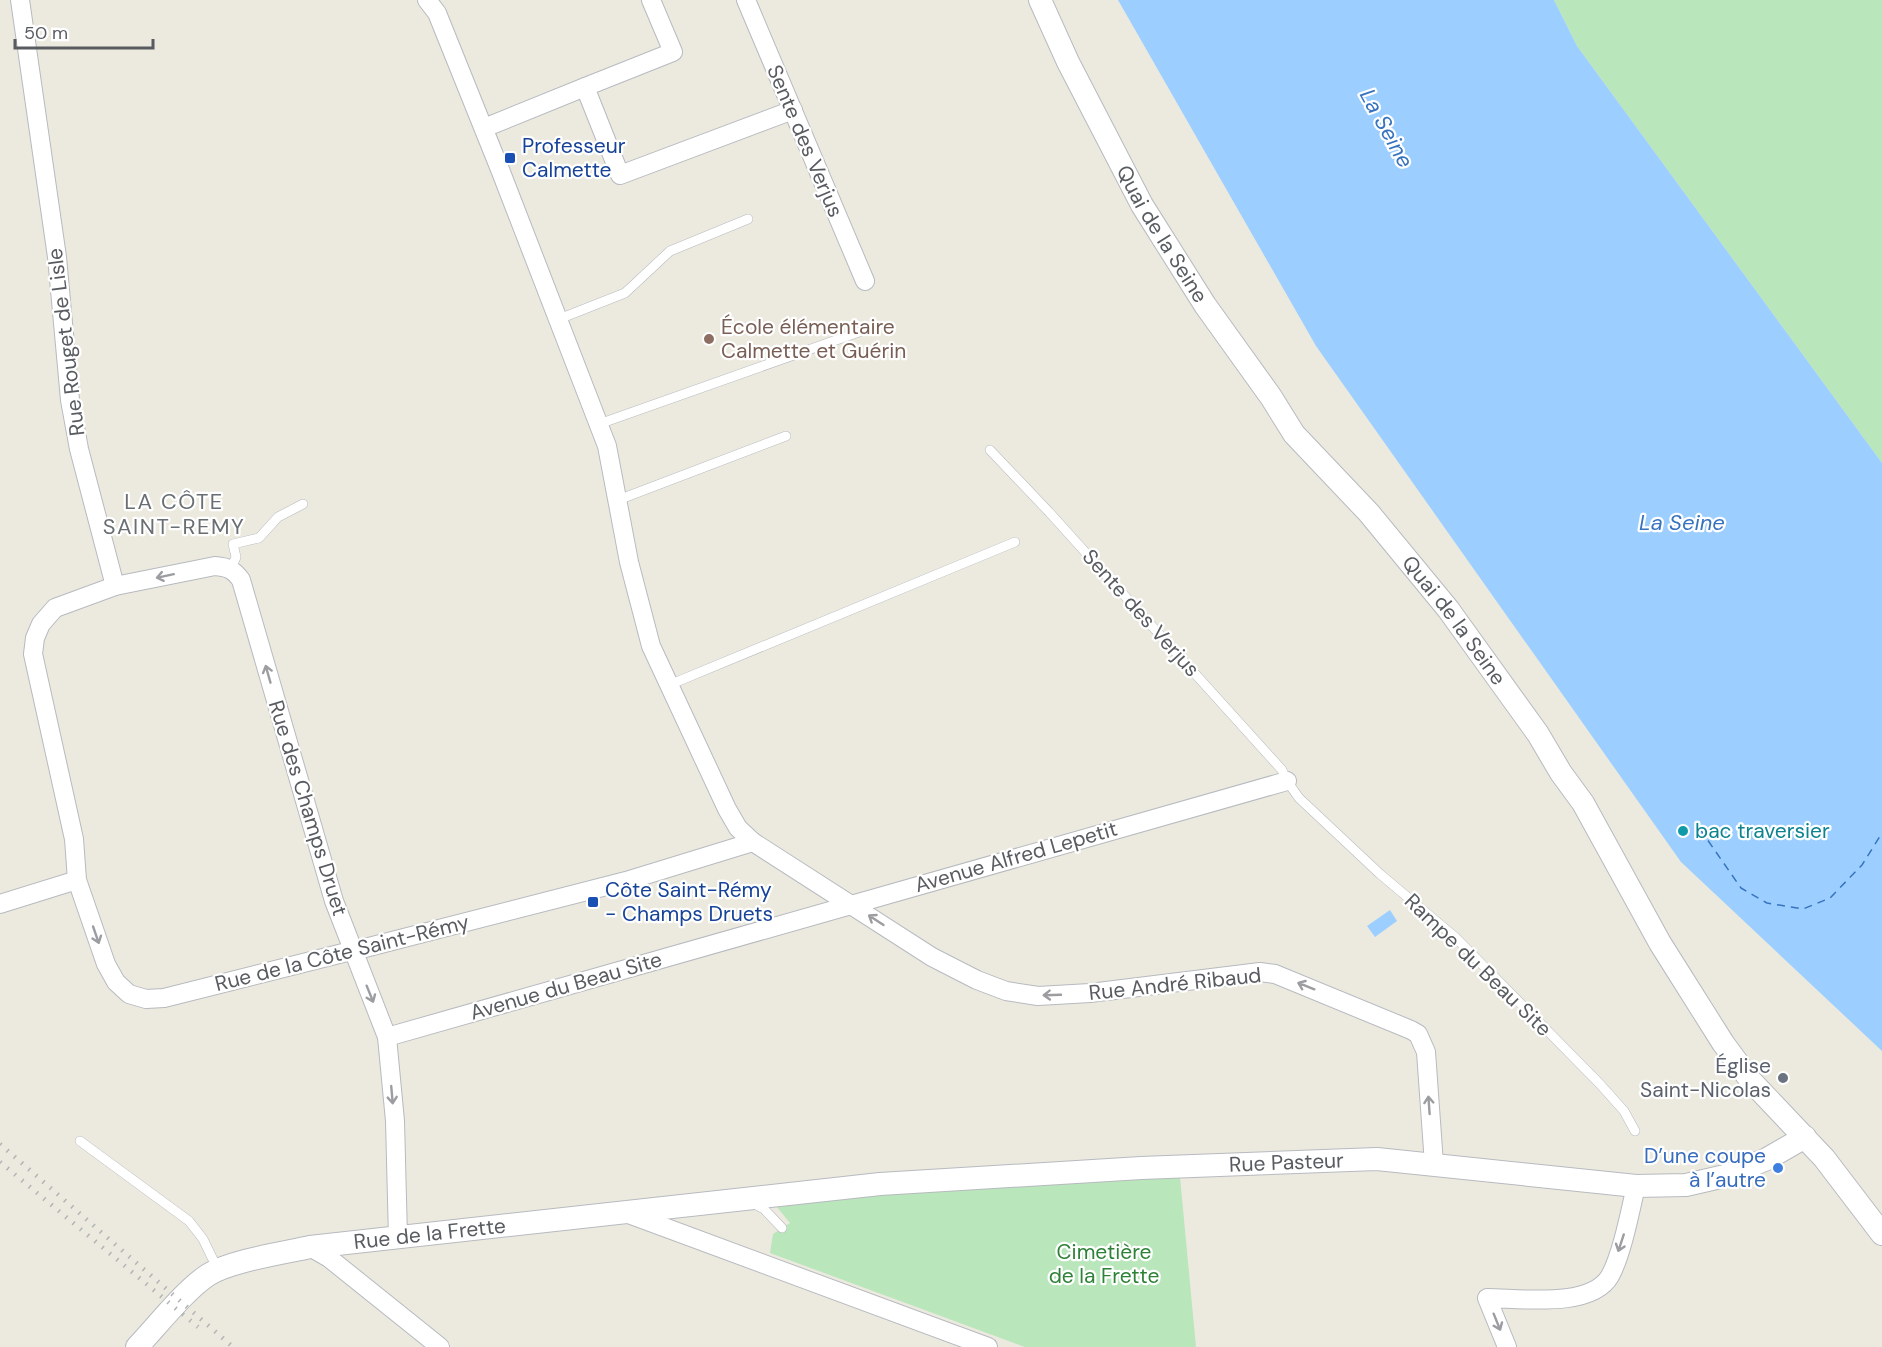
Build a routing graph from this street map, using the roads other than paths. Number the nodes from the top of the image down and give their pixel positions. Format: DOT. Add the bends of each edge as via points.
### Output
graph roads {
  1 [pos="20,0"];
  2 [pos="427,0"];
  3 [pos="651,0"];
  4 [pos="746,0"];
  5 [pos="1041,0"];
  6 [pos="585,87"];
  7 [pos="793,110"];
  8 [pos="484,128"];
  9 [pos="748,219"];
  10 [pos="865,281"];
  11 [pos="559,319"];
  12 [pos="859,332"];
  13 [pos="599,424"];
  14 [pos="786,436"];
  15 [pos="990,450"];
  16 [pos="618,500"];
  17 [pos="303,504"];
  18 [pos="1015,542"];
  19 [pos="231,569"];
  20 [pos="115,586"];
  21 [pos="669,685"];
  22 [pos="1287,781"];
  23 [pos="753,842"];
  24 [pos="77,880"];
  25 [pos="0,904"];
  26 [pos="848,904"];
  27 [pos="745,934"];
  28 [pos="353,951"];
  29 [pos="387,1037"];
  30 [pos="1635,1131"];
  31 [pos="1805,1137"];
  32 [pos="80,1141"];
  33 [pos="1434,1164"];
  34 [pos="1636,1186"];
  35 [pos="751,1198"];
  36 [pos="626,1213"];
  37 [pos="782,1228"];
  38 [pos="1882,1234"];
  39 [pos="398,1238"];
  40 [pos="310,1247"];
  41 [pos="218,1270"];
  42 [pos="137,1347"];
  43 [pos="440,1347"];
  44 [pos="988,1347"];
  45 [pos="1507,1347"];
  1 -- 20 [label="street, Rue Rouget de Lisle" via="57,256 70,400"];
  2 -- 8 [label="street, Rue André Ribaud" via="437,13"];
  3 -- 6 [label="street" via="673,52"];
  4 -- 7 [label="street, Sente des Verjus"];
  5 -- 31 [label="street, Quai de la Seine" via="1068,62 1142,205 1205,305 1294,434 1369,513 1448,609 1583,803 1660,943 1723,1043 1751,1081"];
  6 -- 7 [label="street" via="620,175"];
  6 -- 8 [label="street"];
  7 -- 10 [label="street, Sente des Verjus"];
  8 -- 11 [label="street, Rue André Ribaud"];
  9 -- 11 [label="lane" via="670,252 625,293"];
  11 -- 13 [label="street, Rue André Ribaud"];
  12 -- 13 [label="lane"];
  13 -- 16 [label="street, Rue André Ribaud"];
  14 -- 16 [label="lane"];
  15 -- 22 [label="lane, Sente des Verjus" via="1275,761"];
  16 -- 21 [label="street, Rue André Ribaud" via="651,646"];
  17 -- 19 [label="lane" via="279,517 259,538 234,544 236,557"];
  18 -- 21 [label="lane"];
  19 -- 20 [label="street, one-way" via="215,566"];
  28 -- 19 [label="street, Rue des Champs Druet, one-way" via="334,901 241,580"];
  20 -- 24 [label="street" via="55,608 35,638 33,654 74,839"];
  21 -- 23 [label="street, Rue André Ribaud" via="727,809 738,828"];
  22 -- 26 [label="street, Avenue Alfred Lepetit"];
  22 -- 30 [label="lane, Rampe du Beau Site" via="1299,798 1380,874 1455,937 1605,1090"];
  23 -- 26 [label="street, Rue André Ribaud"];
  23 -- 28 [label="street, Rue de la Côte Saint-Rémy" via="626,881"];
  24 -- 25 [label="street"];
  24 -- 28 [label="street, Rue de la Côte Saint-Rémy, one-way" via="116,982 129,994 146,999 164,998"];
  26 -- 27 [label="street, Avenue Alfred Lepetit"];
  33 -- 26 [label="street, Rue André Ribaud, one-way" via="1426,1052 1418,1034 1411,1030 1275,974 1260,972 1090,993 1014,993 932,957"];
  27 -- 29 [label="street, Avenue du Beau Site"];
  28 -- 29 [label="street, Rue des Champs Druet, one-way"];
  29 -- 39 [label="street, Rue des Champs Druet, one-way" via="395,1121"];
  31 -- 34 [label="street, Rue Pasteur" via="1767,1159 1725,1176 1686,1185"];
  31 -- 38 [label="street, Quai de la Seine"];
  32 -- 41 [label="lane" via="189,1221"];
  33 -- 34 [label="street, Rue Pasteur"];
  33 -- 35 [label="street, Rue Pasteur" via="1377,1159 1141,1168 880,1184"];
  34 -- 45 [label="street, one-way" via="1609,1278 1587,1295 1572,1299 1486,1298"];
  35 -- 36 [label="street, Rue de la Frette"];
  35 -- 37 [label="lane"];
  36 -- 39 [label="street, Rue de la Frette"];
  36 -- 44 [label="street"];
  39 -- 40 [label="street, Rue de la Frette"];
  40 -- 41 [label="street, Rue de la Frette"];
  40 -- 43 [label="street"];
  41 -- 42 [label="street, Rue de la Frette" via="196,1285"];
}
